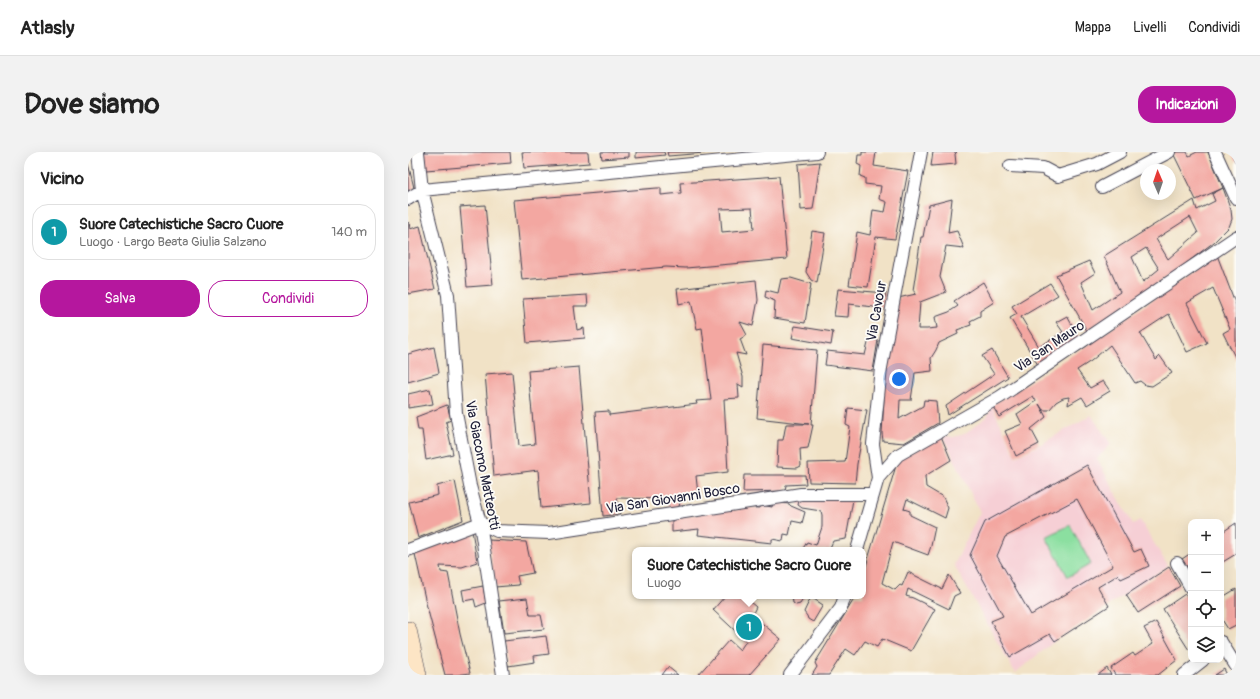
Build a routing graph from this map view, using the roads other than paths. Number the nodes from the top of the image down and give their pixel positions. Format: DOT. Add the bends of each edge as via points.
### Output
graph roads {
  1 [pos="418,152"];
  2 [pos="817,152"];
  3 [pos="921,152"];
  4 [pos="1120,152"];
  5 [pos="1169,152"];
  6 [pos="1215,152"];
  7 [pos="1010,166"];
  8 [pos="1102,187"];
  9 [pos="422,190"];
  10 [pos="1236,198"];
  11 [pos="408,199"];
  12 [pos="1236,237"];
  13 [pos="878,478"];
  14 [pos="873,494"];
  15 [pos="480,523"];
  16 [pos="858,547"];
  17 [pos="408,550"];
  18 [pos="1177,563"];
  19 [pos="1188,583"];
  20 [pos="843,599"];
  21 [pos="408,630"];
  22 [pos="1224,647"];
  23 [pos="1199,663"];
  24 [pos="1236,666"];
  25 [pos="418,675"];
  26 [pos="503,675"];
  27 [pos="790,675"];
  28 [pos="1184,675"];
  1 -- 9 [label="street, Via Giacomo Matteotti"];
  2 -- 9 [label="street"];
  3 -- 13 [label="street, Via Cavour" via="881,368 873,444"];
  4 -- 7 [label="street" via="1097,164 1058,176 1043,168"];
  5 -- 8 [label="street"];
  6 -- 10 [label="street"];
  9 -- 11 [label="street"];
  9 -- 15 [label="street, Via Giacomo Matteotti" via="448,294 456,413"];
  12 -- 13 [label="street, Via San Mauro" via="1000,397 898,455"];
  13 -- 14 [label="street"];
  14 -- 15 [label="street, Via San Giovanni Bosco" via="801,494 549,533 497,531"];
  14 -- 16 [label="street"];
  15 -- 17 [label="street"];
  15 -- 26 [label="street, Via Giacomo Matteotti"];
  18 -- 19 [label="street"];
  20 -- 27 [label="street" via="841,608"];
  21 -- 25 [label="main road"];
  22 -- 24 [label="street"];
  23 -- 28 [label="street"];
}
